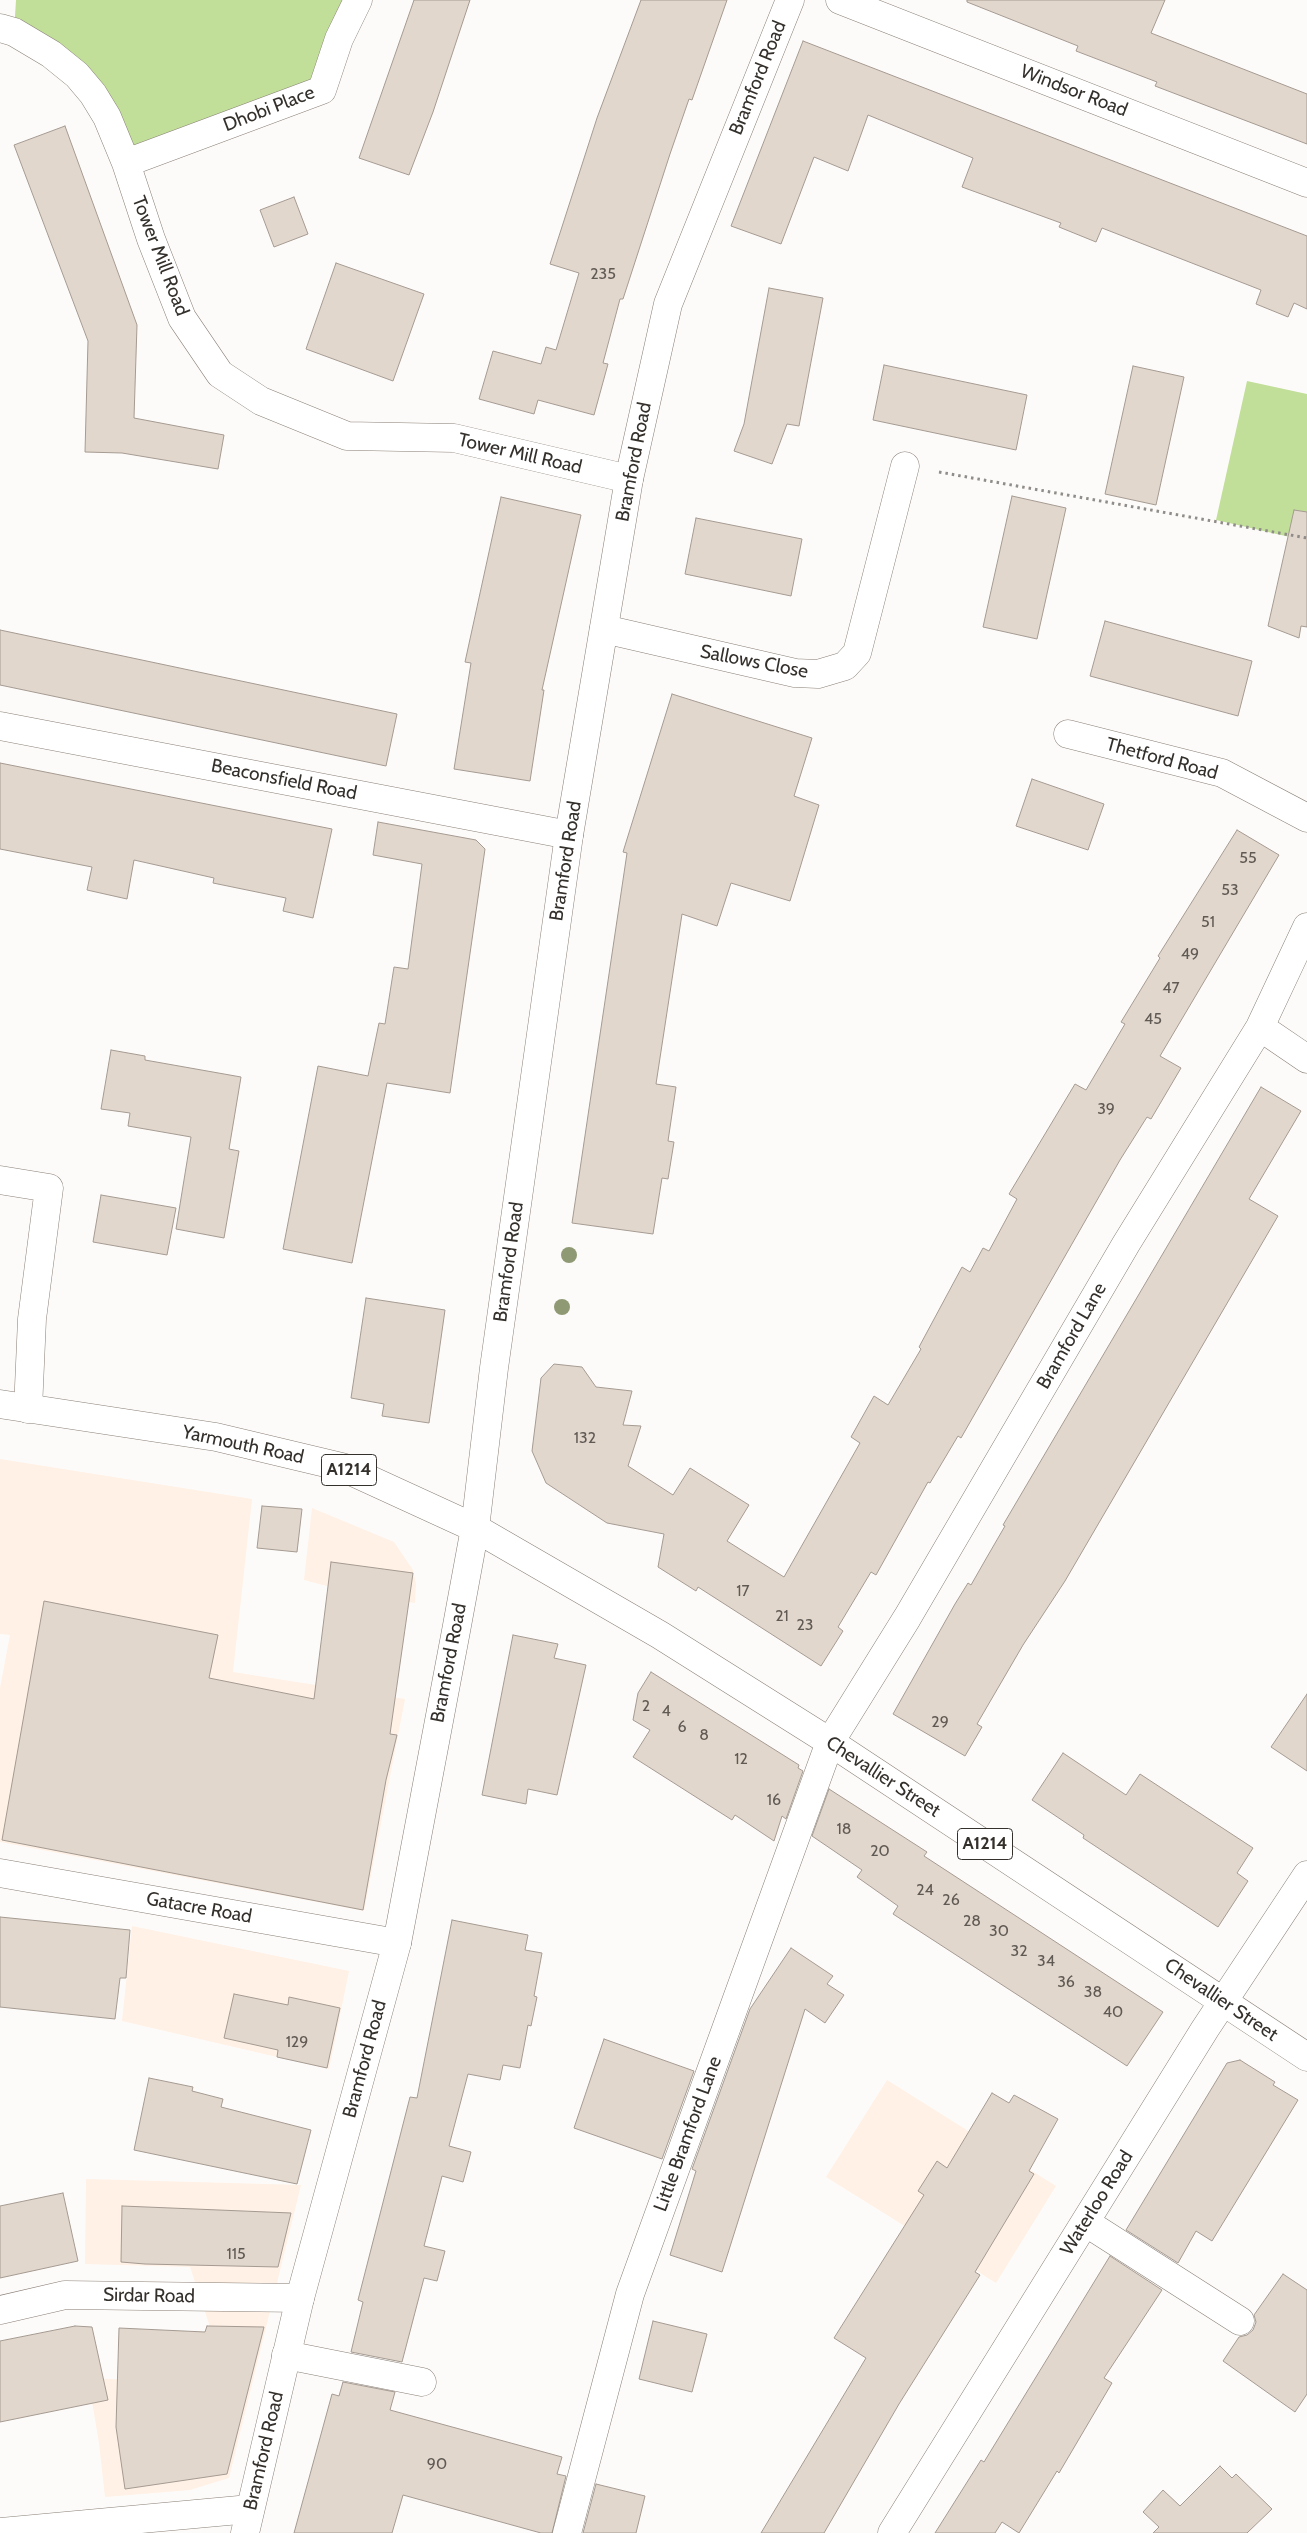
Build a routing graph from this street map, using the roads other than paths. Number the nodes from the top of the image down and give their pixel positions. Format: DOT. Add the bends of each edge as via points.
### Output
graph roads {
  1 [pos="358,0"];
  2 [pos="790,0"];
  3 [pos="840,0"];
  4 [pos="0,28"];
  5 [pos="126,163"];
  6 [pos="1307,182"];
  7 [pos="905,466"];
  8 [pos="629,479"];
  9 [pos="604,629"];
  10 [pos="0,726"];
  11 [pos="1068,734"];
  12 [pos="1307,818"];
  13 [pos="569,835"];
  14 [pos="1307,927"];
  15 [pos="1260,1027"];
  16 [pos="1307,1059"];
  17 [pos="0,1180"];
  18 [pos="0,1404"];
  19 [pos="28,1409"];
  20 [pos="475,1528"];
  21 [pos="830,1742"];
  22 [pos="0,1873"];
  23 [pos="1307,1875"];
  24 [pos="397,1943"];
  25 [pos="1223,2001"];
  26 [pos="1307,2057"];
  27 [pos="1085,2222"];
  28 [pos="300,2298"];
  29 [pos="0,2310"];
  30 [pos="1240,2321"];
  31 [pos="286,2355"];
  32 [pos="422,2382"];
  33 [pos="248,2521"];
  34 [pos="0,2532"];
  35 [pos="567,2533"];
  36 [pos="892,2533"];
  1 -- 5 [label="street, Dhobi Place" via="339,39 322,90"];
  2 -- 8 [label="street, Bramford Road" via="668,304"];
  3 -- 6 [label="street, Windsor Road"];
  4 -- 5 [label="street, Tower Mill Road" via="14,32 77,75 107,117"];
  5 -- 8 [label="street, Tower Mill Road" via="182,318 220,374 261,401 347,436 454,438"];
  7 -- 9 [label="street, Sallows Close" via="857,653 845,666 818,674 800,673"];
  8 -- 9 [label="street, Bramford Road"];
  9 -- 13 [label="street, Bramford Road"];
  10 -- 13 [label="street, Beaconsfield Road"];
  11 -- 12 [label="street, Thetford Road" via="1222,773"];
  13 -- 20 [label="street, Bramford Road"];
  14 -- 15 [label="street, Bramford Lane"];
  15 -- 16 [label="street"];
  15 -- 21 [label="street, Bramford Lane" via="1126,1244 907,1618"];
  17 -- 19 [label="street" via="49,1188 32,1319"];
  18 -- 19 [label="street, Yarmouth Road / A1214"];
  19 -- 20 [label="street, Yarmouth Road / A1214" via="216,1436 342,1467"];
  20 -- 21 [label="street, Chevallier Street / A1214" via="660,1635"];
  20 -- 24 [label="street, Bramford Road"];
  21 -- 25 [label="street, Chevallier Street / A1214"];
  21 -- 35 [label="street, Little Bramford Lane" via="630,2294"];
  22 -- 24 [label="street, Gatacre Road"];
  23 -- 25 [label="street, Waterloo Road"];
  24 -- 28 [label="street, Bramford Road"];
  25 -- 26 [label="street, Chevallier Street / A1214"];
  25 -- 27 [label="street, Waterloo Road"];
  27 -- 30 [label="street"];
  27 -- 36 [label="street, Waterloo Road"];
  28 -- 29 [label="street, Sirdar Road" via="65,2295"];
  28 -- 31 [label="street, Bramford Road"];
  31 -- 32 [label="street"];
  31 -- 33 [label="street, Bramford Road"];
  33 -- 34 [label="street"];
}
